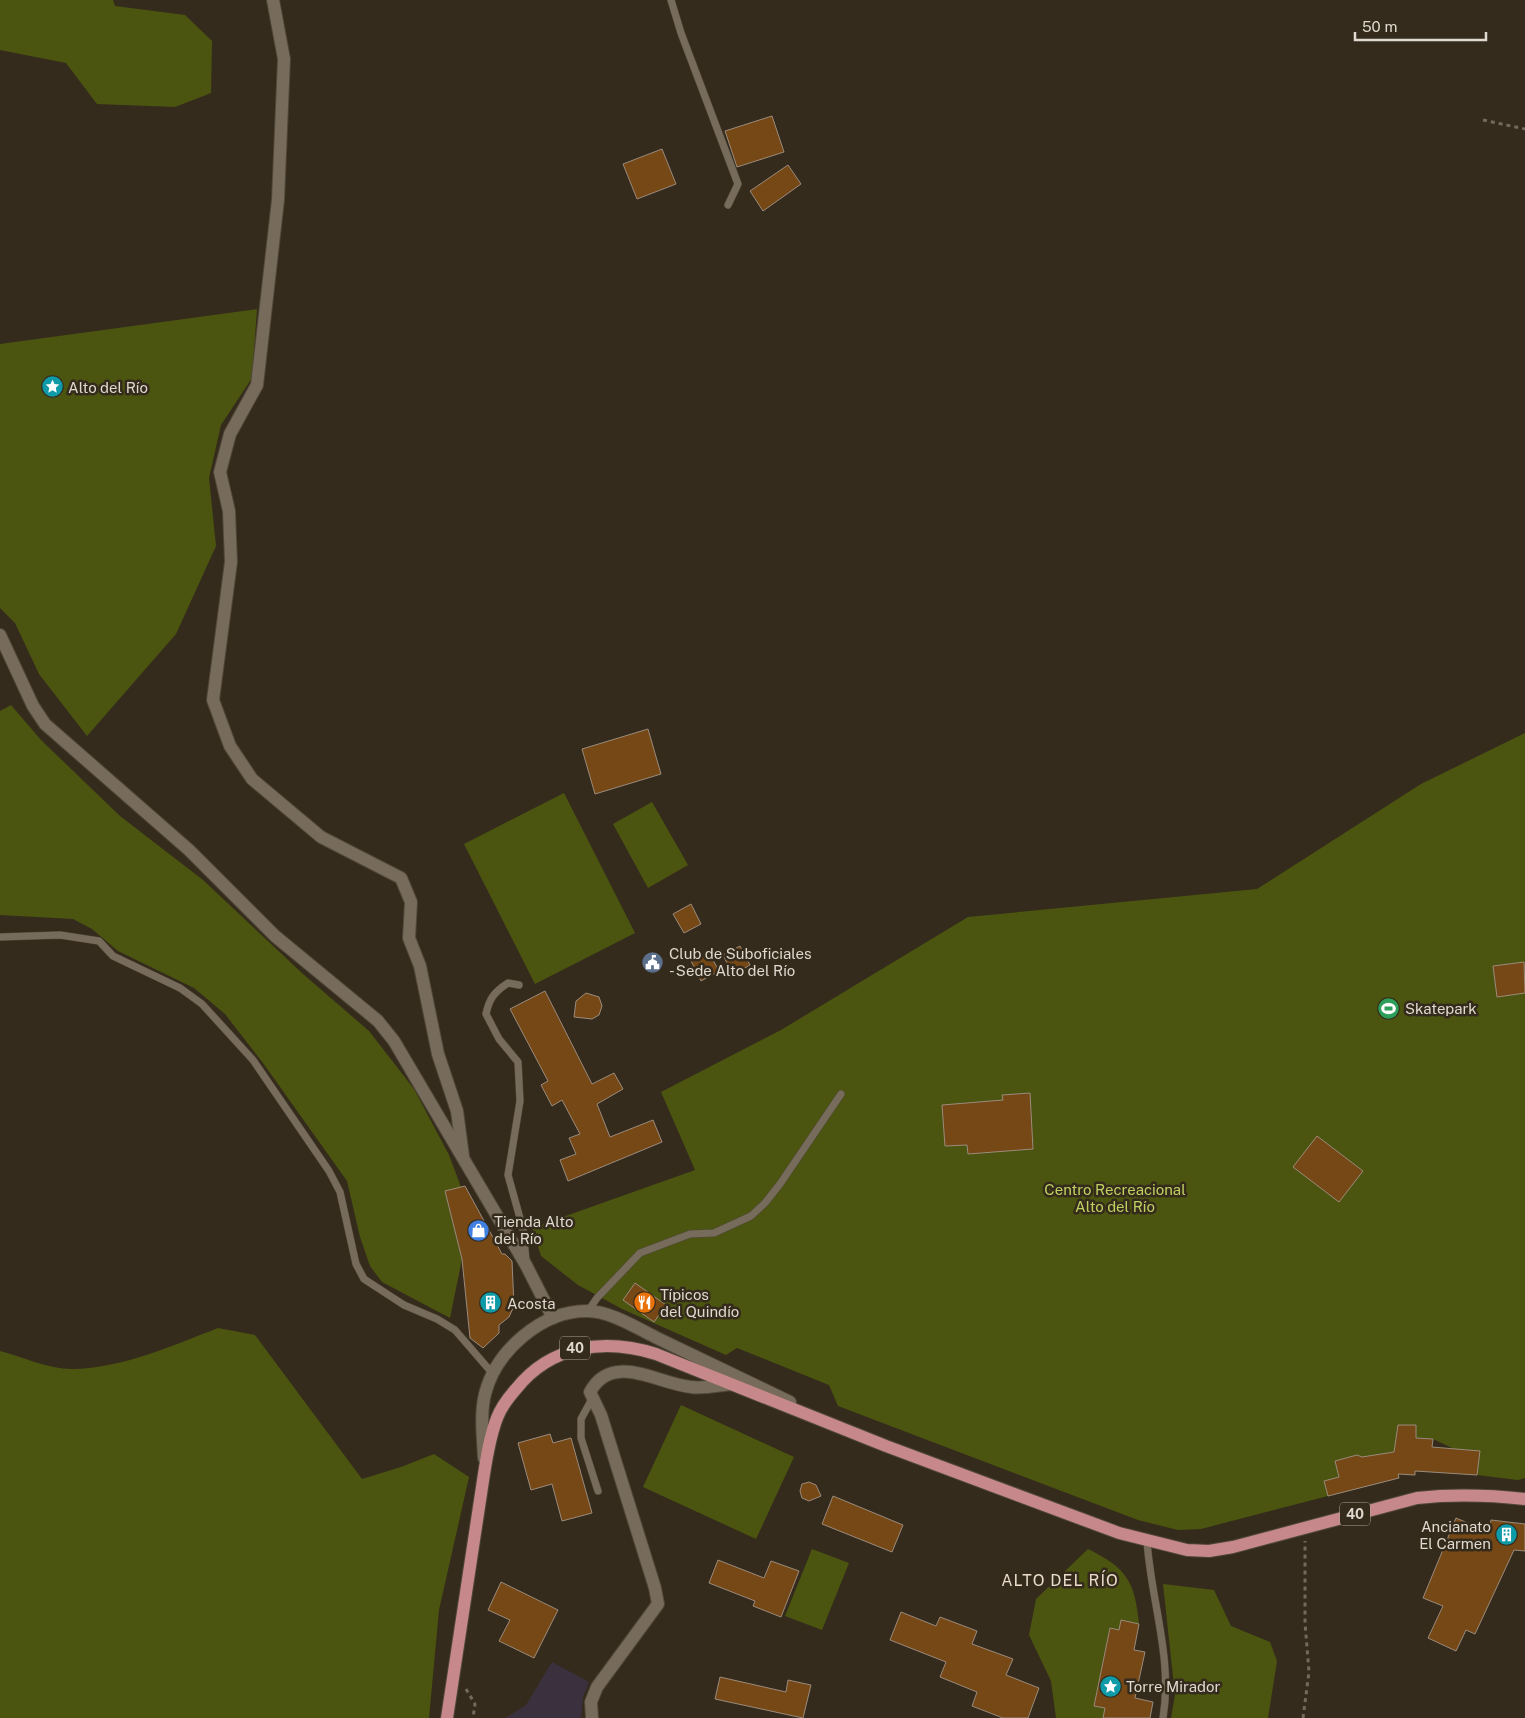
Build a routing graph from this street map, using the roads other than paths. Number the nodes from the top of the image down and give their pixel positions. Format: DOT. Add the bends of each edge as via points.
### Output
graph roads {
  1 [pos="273,0"];
  2 [pos="671,0"];
  3 [pos="728,205"];
  4 [pos="0,635"];
  5 [pos="0,937"];
  6 [pos="519,985"];
  7 [pos="842,1094"];
  8 [pos="463,1156"];
  9 [pos="526,1265"];
  10 [pos="588,1311"];
  11 [pos="553,1318"];
  12 [pos="493,1374"];
  13 [pos="733,1384"];
  14 [pos="592,1399"];
  15 [pos="862,1437"];
  16 [pos="484,1474"];
  17 [pos="598,1491"];
  18 [pos="1525,1499"];
  19 [pos="1147,1541"];
  20 [pos="447,1718"];
  21 [pos="592,1718"];
  22 [pos="1163,1718"];
  1 -- 8 [label="street" via="284,59 278,200 257,385 230,434 220,472 228,511 231,562 213,700 230,746 252,778 321,836 401,878 411,902 409,938 420,966 438,1054 457,1111"];
  2 -- 3 [label="lane" via="738,184"];
  4 -- 8 [label="street" via="33,706 46,724 189,850 275,936 378,1021 410,1066 440,1122"];
  5 -- 12 [label="lane" via="60,936 98,941 113,956 180,988 202,1004 253,1060 328,1171 340,1192 356,1264 364,1279 404,1305 455,1330"];
  6 -- 9 [label="lane" via="508,984 496,991 486,1014 498,1039 518,1062 520,1101 508,1175 523,1229"];
  7 -- 10 [label="lane" via="780,1184 751,1216 714,1233 690,1234 640,1253"];
  8 -- 9 [label="street"];
  9 -- 11 [label="street"];
  10 -- 11 [label="street"];
  10 -- 15 [label="street" via="626,1324"];
  11 -- 12 [label="street" via="518,1341"];
  12 -- 16 [label="street" via="485,1395"];
  13 -- 14 [label="street" via="691,1388 641,1373 612,1373 595,1382 590,1392"];
  13 -- 15 [label="main road, 40"];
  13 -- 16 [label="main road, 40" via="634,1347 594,1345 577,1348 541,1365 509,1397 490,1440"];
  14 -- 17 [label="lane" via="580,1419 581,1438"];
  14 -- 21 [label="street" via="601,1415 658,1604 597,1687 591,1702"];
  15 -- 19 [label="main road, 40"];
  16 -- 20 [label="main road, 40"];
  18 -- 19 [label="main road, 40" via="1447,1494 1391,1504 1209,1551 1187,1550"];
  19 -- 22 [label="lane" via="1164,1647 1167,1696"];
}
